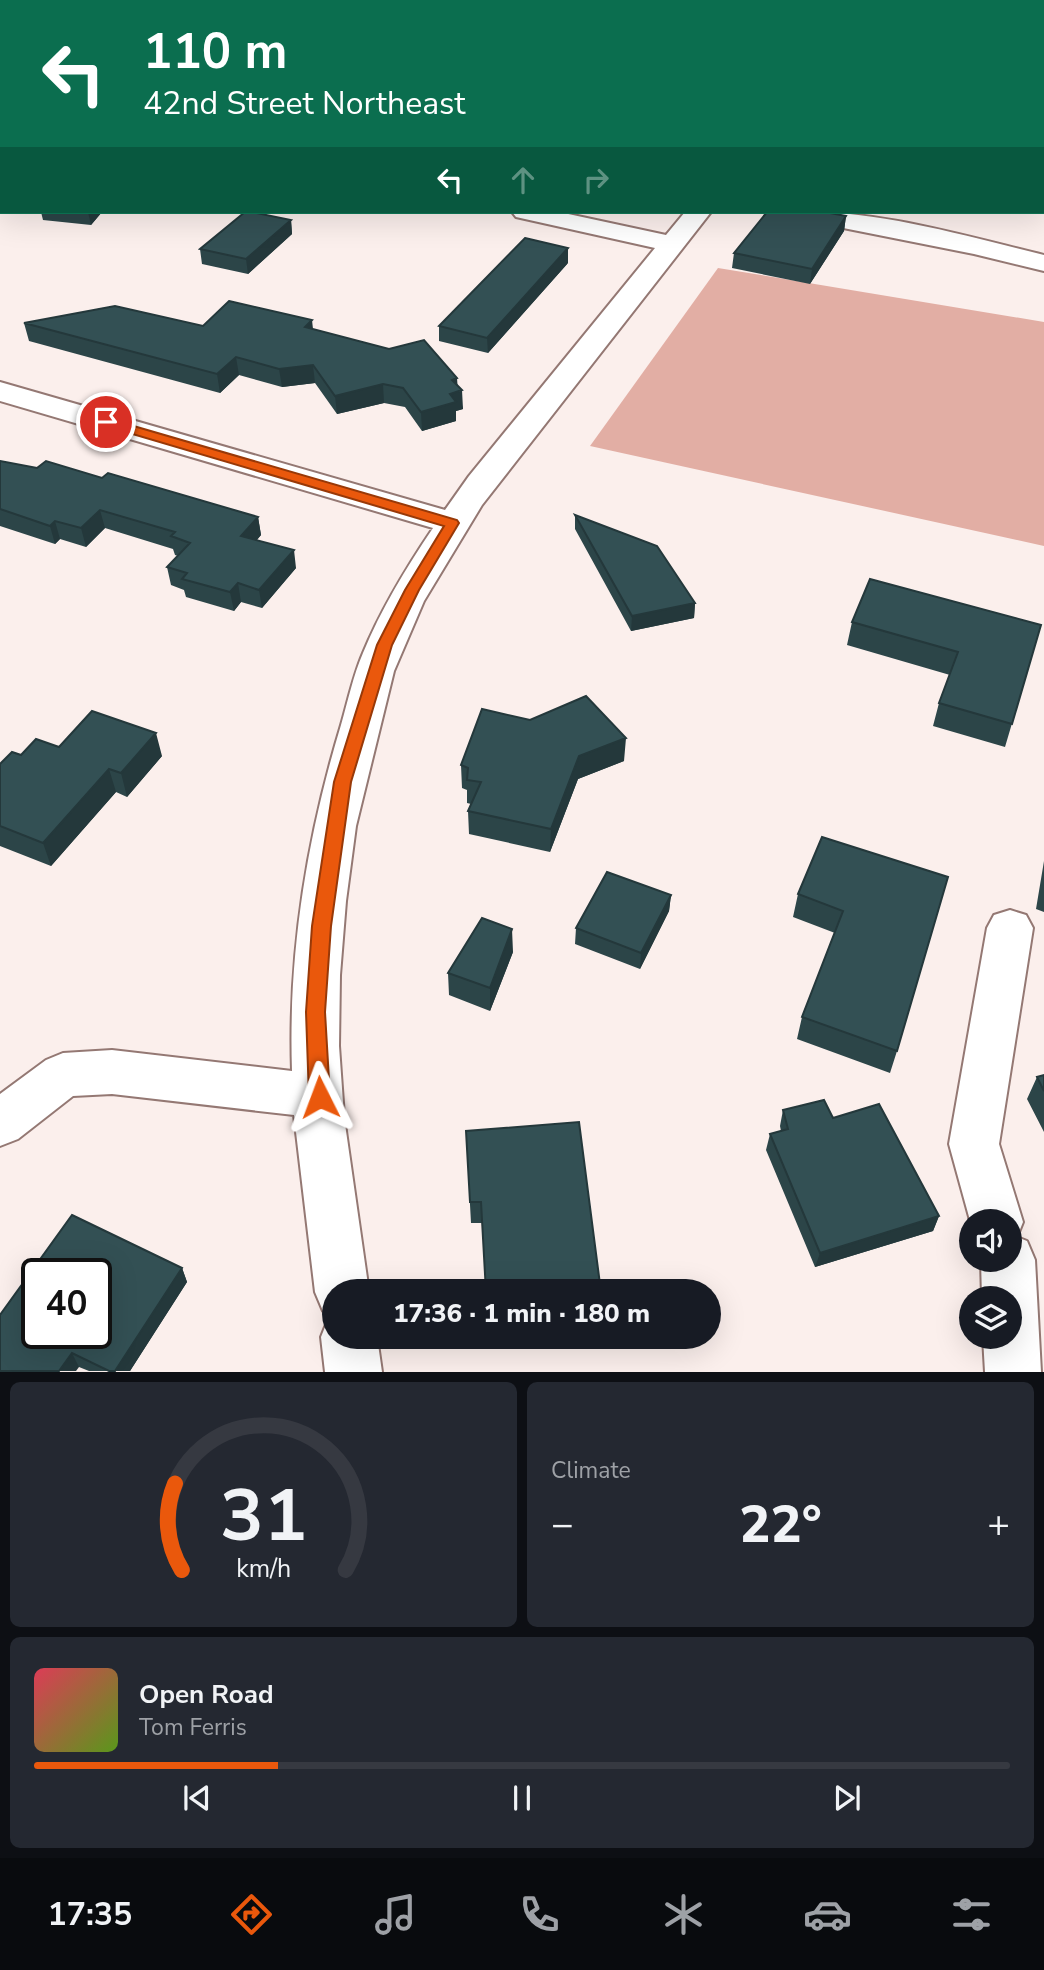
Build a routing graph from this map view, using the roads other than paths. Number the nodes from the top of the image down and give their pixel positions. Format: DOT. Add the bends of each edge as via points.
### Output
graph roads {
  1 [pos="534,214"];
  2 [pos="696,214"];
  3 [pos="813,214"];
  4 [pos="885,214"];
  5 [pos="671,244"];
  6 [pos="1044,245"];
  7 [pos="1044,263"];
  8 [pos="0,391"];
  9 [pos="452,523"];
  10 [pos="1010,928"];
  11 [pos="320,1097"];
  12 [pos="0,1123"];
  13 [pos="993,1209"];
  14 [pos="1009,1272"];
  15 [pos="340,1279"];
  16 [pos="351,1349"];
  17 [pos="354,1371"];
  18 [pos="1013,1371"];
  1 -- 5 [label="street"];
  2 -- 5 [label="street"];
  3 -- 7 [label="street"];
  4 -- 6 [label="street"];
  5 -- 9 [label="street"];
  8 -- 9 [label="street"];
  9 -- 11 [label="street" via="384,645 342,782 321,926 316,1012"];
  10 -- 13 [label="street" via="974,1144"];
  11 -- 12 [label="street" via="112,1072 63,1075"];
  11 -- 15 [label="street"];
  14 -- 18 [label="street"];
  16 -- 17 [label="street"];
}
